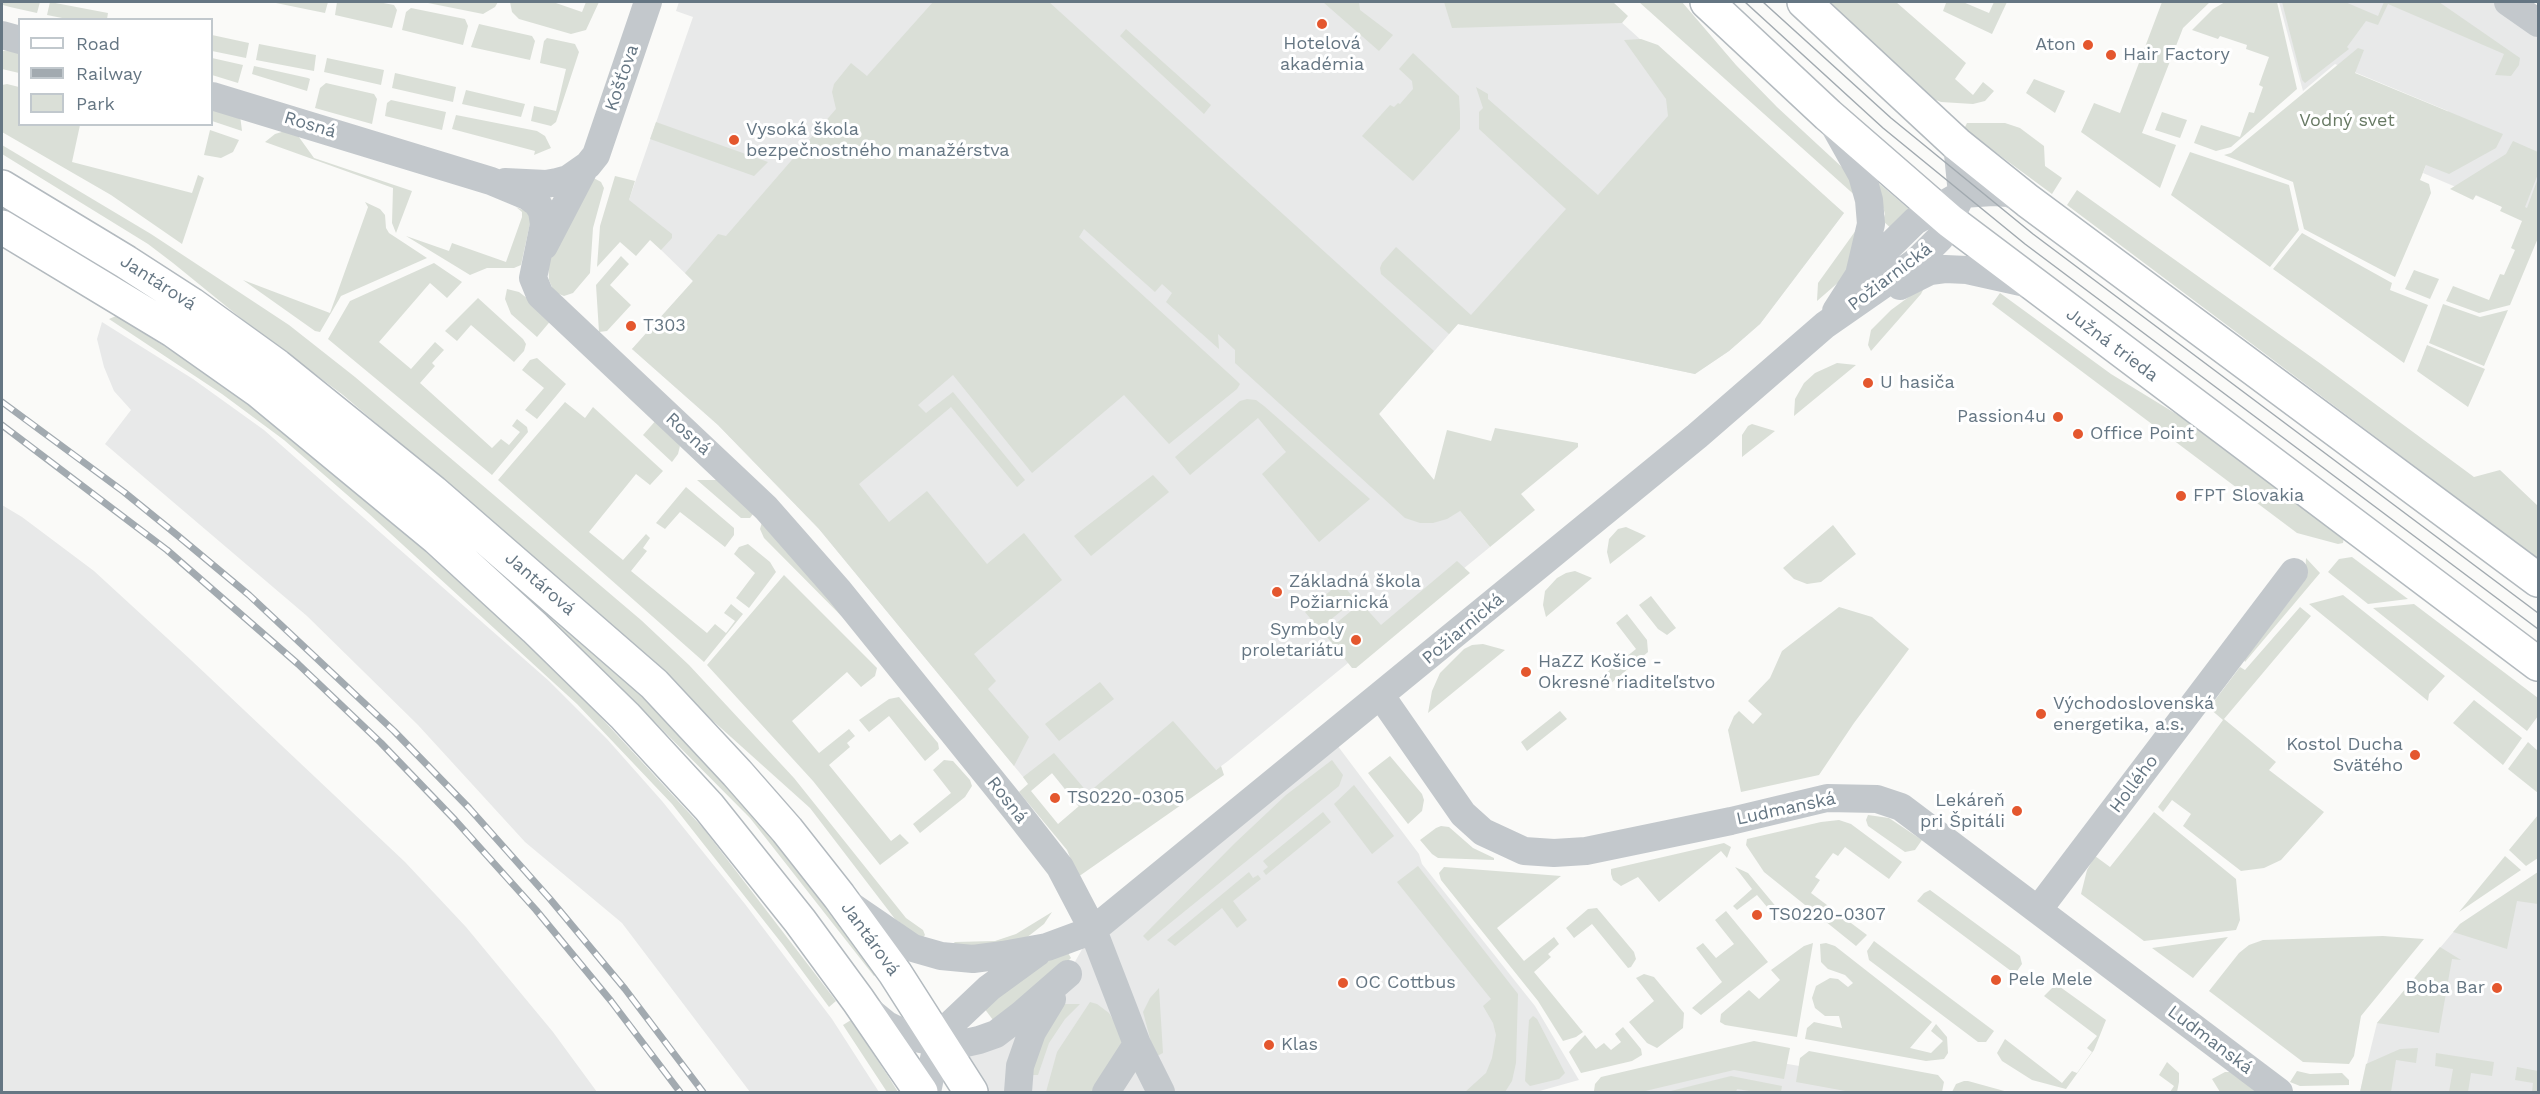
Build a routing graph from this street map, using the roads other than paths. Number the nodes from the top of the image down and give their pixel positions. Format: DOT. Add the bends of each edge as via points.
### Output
graph roads {
  1 [pos="648,2"];
  2 [pos="1707,2"];
  3 [pos="1804,2"];
  4 [pos="2508,2"];
  5 [pos="2538,23"];
  6 [pos="2,35"];
  7 [pos="18,39"];
  8 [pos="213,96"];
  9 [pos="1828,115"];
  10 [pos="1957,144"];
  11 [pos="589,163"];
  12 [pos="2,175"];
  13 [pos="491,181"];
  14 [pos="2,187"];
  15 [pos="2028,201"];
  16 [pos="1949,208"];
  17 [pos="47,213"];
  18 [pos="2,226"];
  19 [pos="535,268"];
  20 [pos="1859,275"];
  21 [pos="2030,284"];
  22 [pos="1829,322"];
  23 [pos="2294,572"];
  24 [pos="2538,580"];
  25 [pos="2538,664"];
  26 [pos="1381,696"];
  27 [pos="839,896"];
  28 [pos="2038,910"];
  29 [pos="1093,930"];
  30 [pos="1047,947"];
  31 [pos="1068,974"];
  32 [pos="858,1000"];
  33 [pos="940,1043"];
  34 [pos="1137,1044"];
  35 [pos="921,1092"];
  36 [pos="927,1092"];
  37 [pos="971,1092"];
  38 [pos="1018,1092"];
  39 [pos="1106,1092"];
  40 [pos="1161,1092"];
  41 [pos="2279,1092"];
  1 -- 11 [label="street, Košťova"];
  2 -- 9 [label="street, Južná trieda"];
  3 -- 10 [label="street"];
  4 -- 5 [label="street"];
  6 -- 7 [label="street"];
  8 -- 13 [label="street, Rosná"];
  9 -- 16 [label="street, Južná trieda"];
  9 -- 20 [label="street, Požiarnická" via="1862,176 1869,200 1871,224"];
  10 -- 15 [label="street"];
  10 -- 16 [label="street"];
  11 -- 13 [label="street" via="568,179 546,184"];
  11 -- 19 [label="street, Košťova"];
  12 -- 17 [label="street"];
  13 -- 19 [label="street, Rosná" via="527,196 542,211 544,224"];
  14 -- 17 [label="street, Jantárová"];
  15 -- 16 [label="street" via="1993,192"];
  15 -- 24 [label="street"];
  16 -- 20 [label="street, Požiarnická" via="1915,221"];
  16 -- 21 [label="street, Južná trieda"];
  16 -- 22 [label="street, Požiarnická" via="1940,238 1917,261"];
  17 -- 27 [label="street, Jantárová" via="191,304 278,366 554,596 654,684 787,830"];
  18 -- 32 [label="street, Jantárová" via="174,331 259,391 437,538 625,716 701,799"];
  19 -- 29 [label="street, Rosná" via="540,295 552,308 733,475 819,567 1060,867"];
  20 -- 22 [label="street, Požiarnická"];
  21 -- 22 [label="street, Požiarnická" via="1967,270 1930,271"];
  21 -- 25 [label="street, Južná trieda"];
  22 -- 26 [label="street, Požiarnická"];
  23 -- 28 [label="street, Hollého"];
  26 -- 28 [label="street, Ludmanská" via="1462,814 1494,839 1524,851 1586,851 1827,798 1877,799 1901,807"];
  26 -- 29 [label="street, Požiarnická"];
  27 -- 30 [label="street, Požiarnická" via="903,942 924,952 973,959"];
  27 -- 33 [label="street, Jantárová"];
  28 -- 41 [label="street, Ludmanská"];
  29 -- 30 [label="street, Požiarnická"];
  29 -- 31 [label="street, Požiarnická"];
  29 -- 34 [label="street, Rosná"];
  30 -- 33 [label="street" via="973,1001"];
  31 -- 33 [label="street, Požiarnická" via="996,1034 961,1044"];
  31 -- 38 [label="street, Požiarnická" via="1032,1032 1020,1066"];
  32 -- 33 [label="street, Požiarnická" via="898,1032"];
  32 -- 35 [label="street, Jantárová"];
  33 -- 36 [label="street"];
  33 -- 37 [label="street, Jantárová"];
  34 -- 39 [label="street"];
  34 -- 40 [label="street, Rosná"];
}
